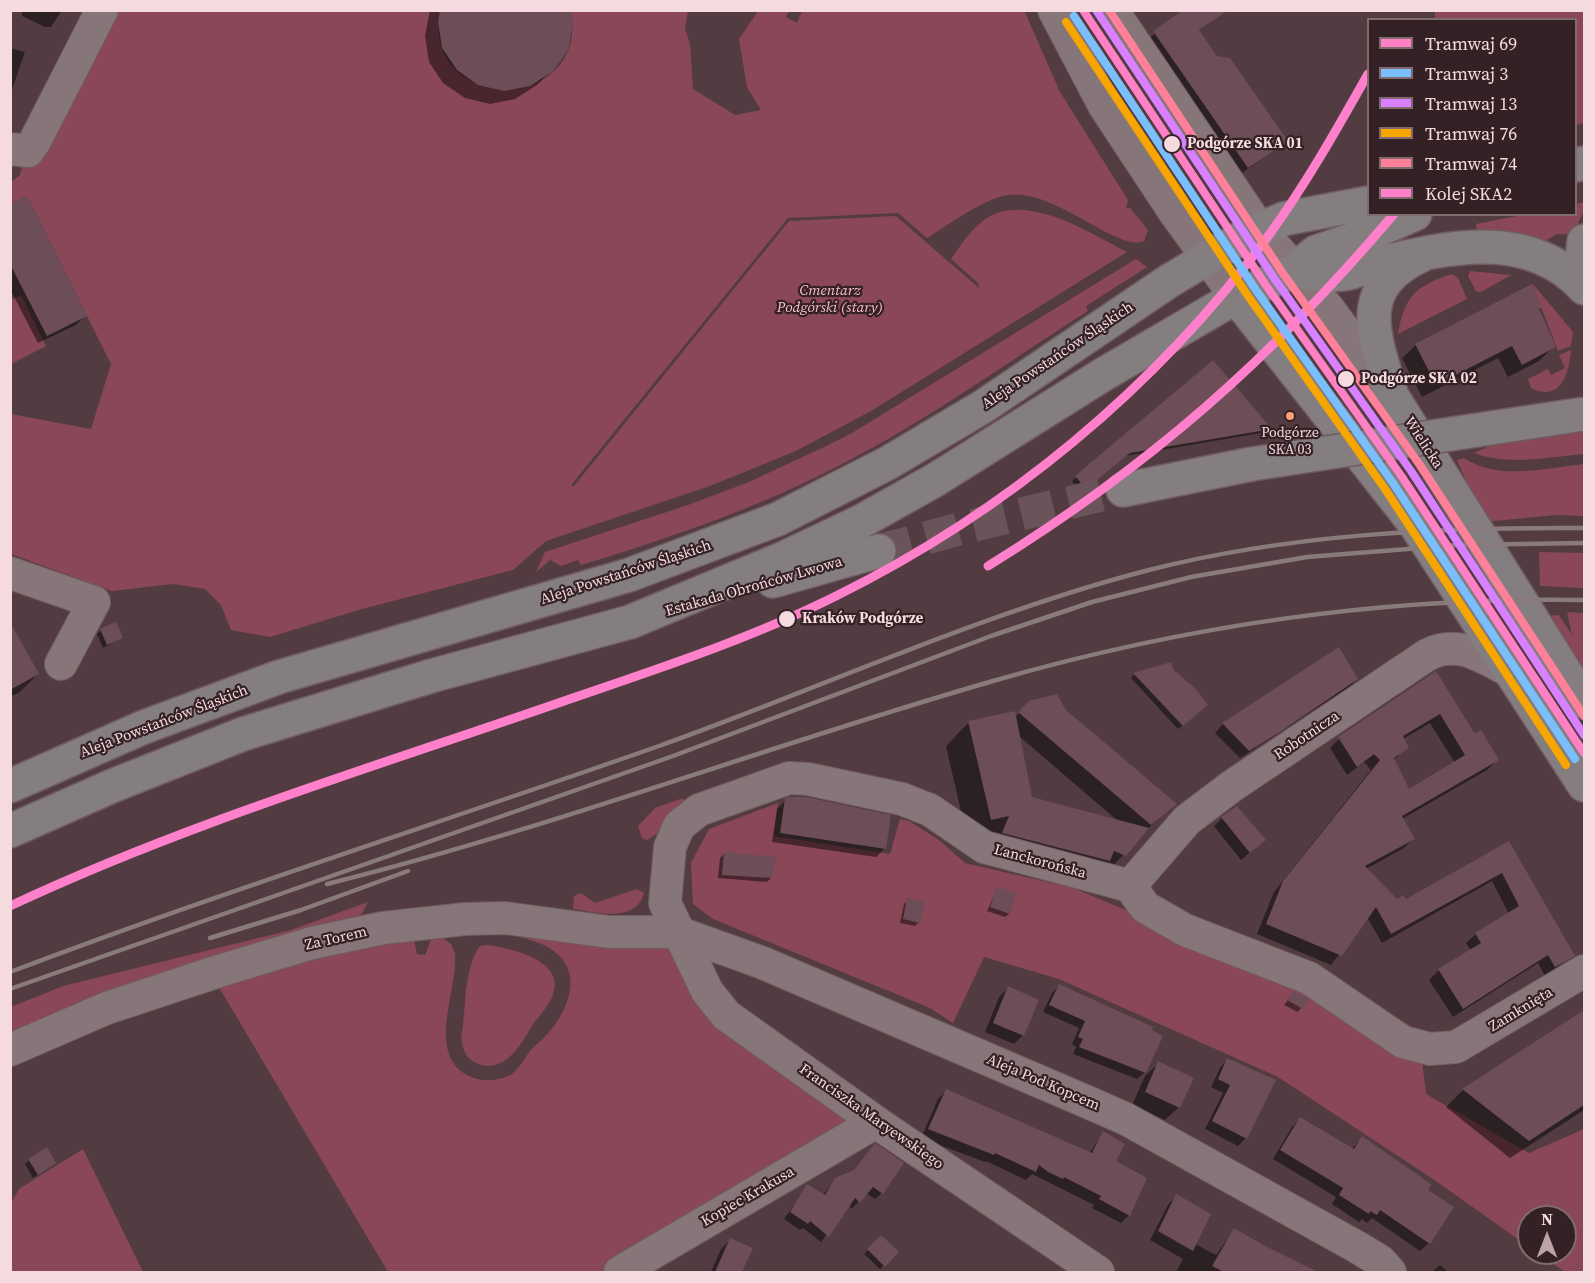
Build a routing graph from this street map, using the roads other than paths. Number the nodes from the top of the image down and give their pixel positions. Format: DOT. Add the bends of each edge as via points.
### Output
graph roads {
  1 [pos="102,10"];
  2 [pos="1054,10"];
  3 [pos="1112,10"];
  4 [pos="10,149"];
  5 [pos="1367,203"];
  6 [pos="1410,216"];
  7 [pos="1259,228"];
  8 [pos="1584,241"];
  9 [pos="1422,255"];
  10 [pos="1207,258"];
  11 [pos="1293,271"];
  12 [pos="1584,282"];
  13 [pos="1584,288"];
  14 [pos="1236,297"];
  15 [pos="1392,396"];
  16 [pos="1584,414"];
  17 [pos="1123,490"];
  18 [pos="879,551"];
  19 [pos="10,573"];
  20 [pos="630,622"];
  21 [pos="62,664"];
  22 [pos="1511,672"];
  23 [pos="1584,702"];
  24 [pos="1584,785"];
  25 [pos="10,786"];
  26 [pos="10,831"];
  27 [pos="1130,886"];
  28 [pos="677,932"];
  29 [pos="1584,971"];
  30 [pos="10,1050"];
  31 [pos="876,1122"];
  32 [pos="620,1272"];
  33 [pos="1098,1272"];
  34 [pos="1390,1272"];
  1 -- 4 [label="street" via="35,141 28,151"];
  2 -- 10 [label="street" via="1105,107"];
  3 -- 7 [label="street, Wielicka"];
  5 -- 7 [label="main road, Aleja Powstańców Śląskich" via="1283,219"];
  6 -- 11 [label="main road" via="1316,252"];
  7 -- 10 [label="main road, Aleja Powstańców Śląskich"];
  7 -- 11 [label="street, Wielicka"];
  8 -- 12 [label="main road"];
  9 -- 11 [label="main road" via="1343,274"];
  9 -- 13 [label="main road" via="1467,246 1506,247 1556,266"];
  9 -- 15 [label="main road" via="1389,276 1373,307 1375,339"];
  10 -- 14 [label="street"];
  10 -- 25 [label="main road, Aleja Powstańców Śląskich" via="984,406 888,463 778,519 629,575 279,678 144,727"];
  11 -- 14 [label="main road"];
  11 -- 15 [label="street, Wielicka" via="1328,308"];
  14 -- 20 [label="main road" via="862,521 782,560"];
  14 -- 22 [label="main road" via="1415,524"];
  15 -- 23 [label="main road, Wielicka"];
  16 -- 17 [label="main road, bridge" via="1252,464"];
  18 -- 20 [label="main road, Estakada Obrońców Lwowa"];
  19 -- 21 [label="street" via="94,602"];
  20 -- 26 [label="main road" via="431,676 243,734"];
  22 -- 24 [label="main road"];
  22 -- 27 [label="street, Robotnicza" via="1461,648 1427,655 1195,814"];
  27 -- 28 [label="street, Lanckorońska" via="984,847 930,810 902,799 789,778 711,803 691,814 680,826 670,847 664,898"];
  27 -- 29 [label="street, Zamknięta" via="1145,907 1185,930 1309,978 1402,1042 1430,1049 1456,1047"];
  28 -- 30 [label="street, Za Torem" via="610,932 505,918 383,928 312,943 219,971 107,1008"];
  28 -- 31 [label="street, Franciszka Maryewskiego" via="707,991 726,1015"];
  28 -- 34 [label="street, Aleja Pod Kopcem" via="763,963 1126,1119 1357,1247"];
  31 -- 32 [label="street, Kopiec Krakusa"];
  31 -- 33 [label="street, Franciszka Maryewskiego"];
}
